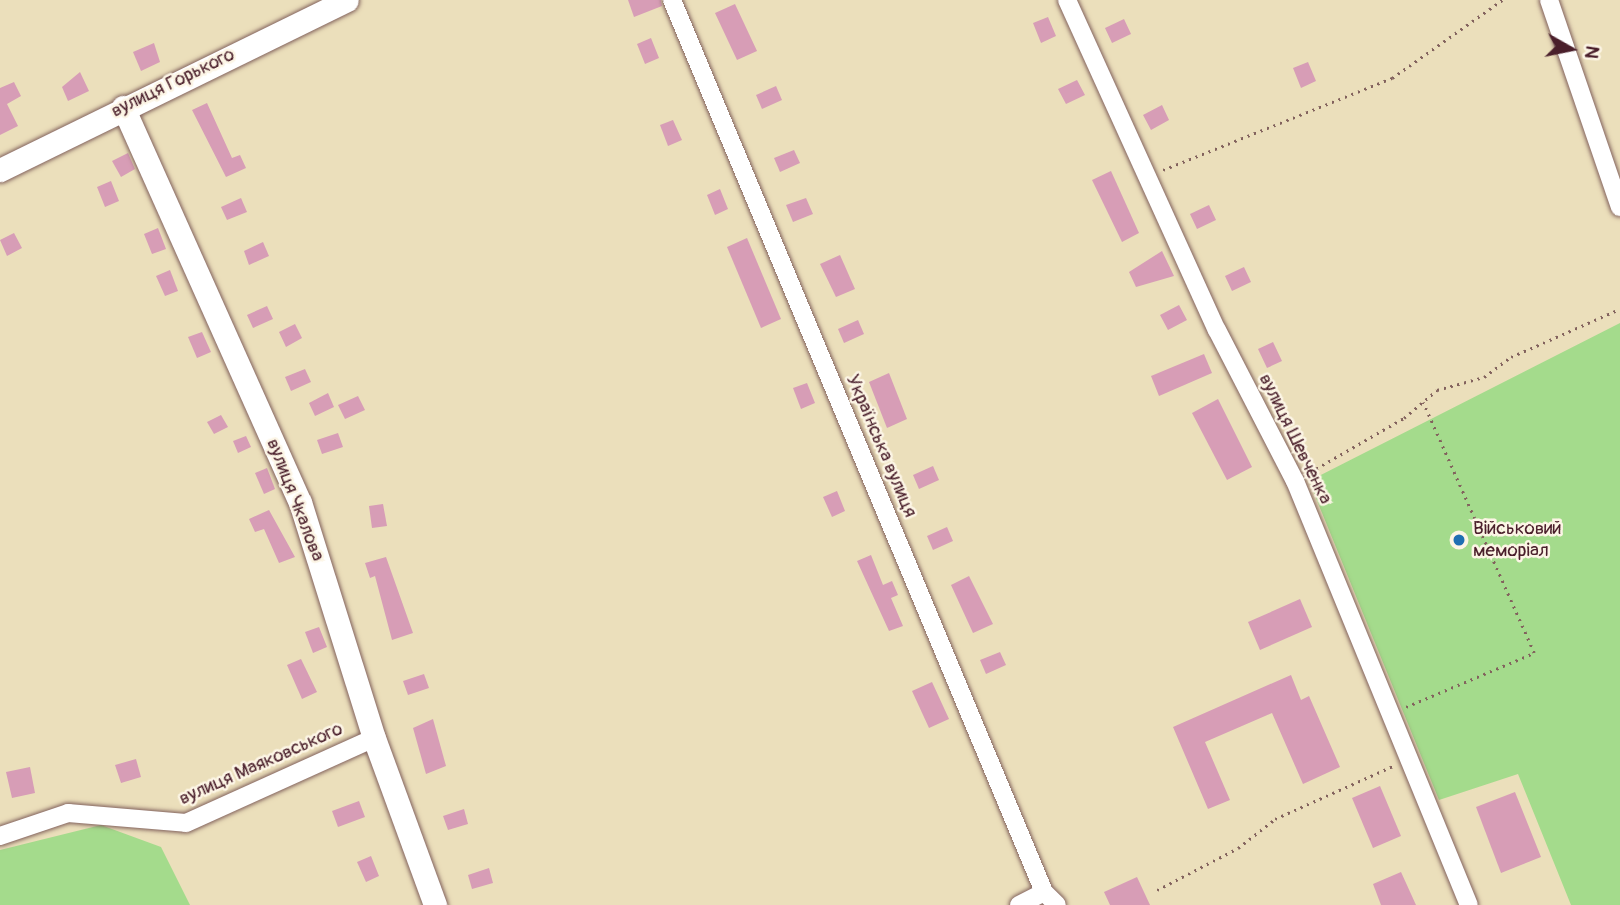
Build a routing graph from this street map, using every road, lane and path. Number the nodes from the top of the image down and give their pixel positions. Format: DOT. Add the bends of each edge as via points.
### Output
graph roads {
  1 [pos="347,0"];
  2 [pos="672,0"];
  3 [pos="1067,0"];
  4 [pos="1502,0"];
  5 [pos="1549,0"];
  6 [pos="123,107"];
  7 [pos="0,170"];
  8 [pos="1146,177"];
  9 [pos="1620,207"];
  10 [pos="1620,309"];
  11 [pos="1423,402"];
  12 [pos="1295,481"];
  13 [pos="1394,713"];
  14 [pos="374,738"];
  15 [pos="1412,757"];
  16 [pos="0,836"];
  17 [pos="1157,890"];
  18 [pos="1051,899"];
  19 [pos="435,905"];
  20 [pos="1019,905"];
  21 [pos="1469,905"];
  1 -- 6 [label="street, вулиця Горького"];
  2 -- 18 [label="street, Українська вулиця"];
  3 -- 8 [label="street, вулиця Шевченка"];
  4 -- 8 [label="path" via="1392,78"];
  5 -- 9 [label="street"];
  6 -- 7 [label="street, вулиця Горького"];
  6 -- 14 [label="street, вулиця Чкалова" via="300,502"];
  8 -- 12 [label="street, вулиця Шевченка"];
  10 -- 11 [label="path" via="1511,357 1484,377 1437,390"];
  11 -- 12 [label="path"];
  11 -- 13 [label="path" via="1535,653"];
  12 -- 13 [label="street, вулиця Шевченка"];
  13 -- 15 [label="street, вулиця Шевченка"];
  14 -- 16 [label="street, вулиця Маяковського" via="186,823 68,813"];
  14 -- 19 [label="street, вулиця Чкалова"];
  15 -- 17 [label="path" via="1275,818 1238,848"];
  15 -- 21 [label="street, вулиця Шевченка"];
  18 -- 20 [label="street"];
}
